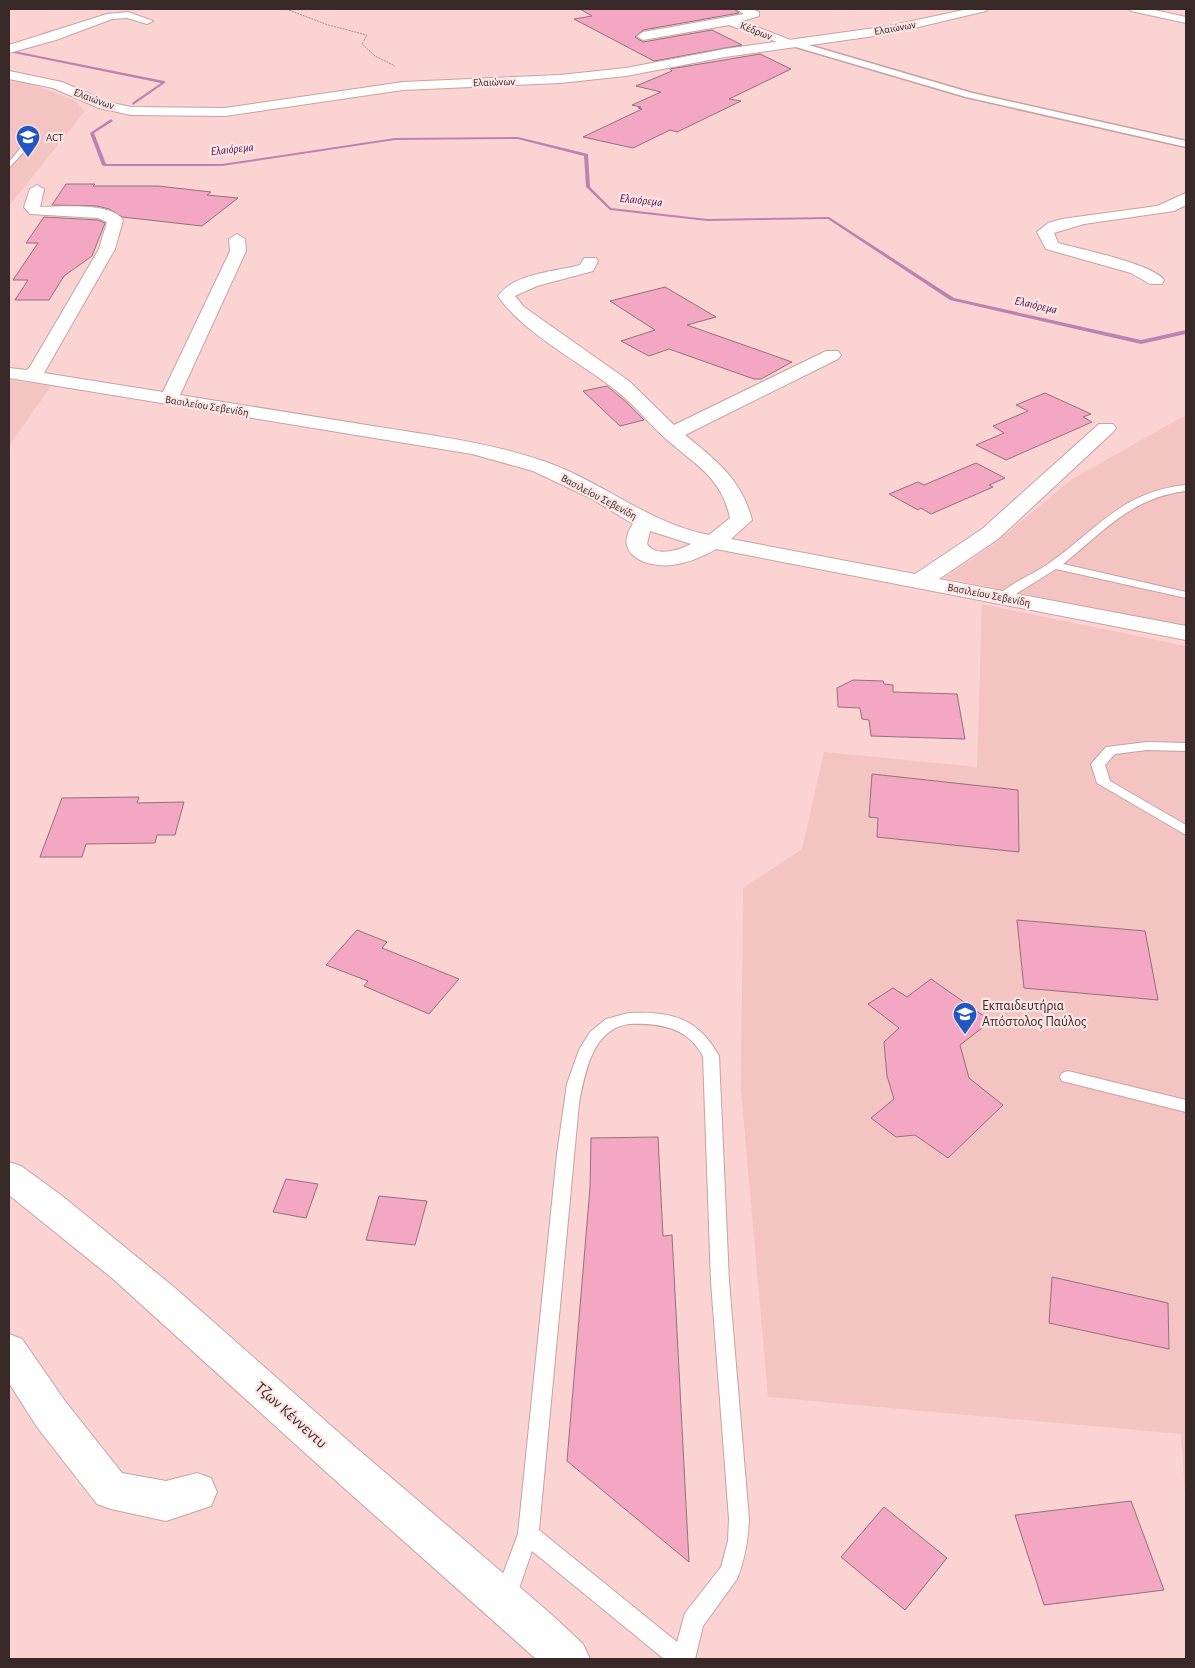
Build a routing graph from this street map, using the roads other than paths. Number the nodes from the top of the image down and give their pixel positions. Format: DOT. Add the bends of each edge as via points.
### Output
graph roads {
  1 [pos="742,9"];
  2 [pos="982,9"];
  3 [pos="1135,9"];
  4 [pos="1186,20"];
  5 [pos="147,21"];
  6 [pos="730,21"];
  7 [pos="643,36"];
  8 [pos="792,43"];
  9 [pos="9,49"];
  10 [pos="9,75"];
  11 [pos="27,130"];
  12 [pos="1186,144"];
  13 [pos="9,166"];
  14 [pos="38,189"];
  15 [pos="1186,198"];
  16 [pos="236,239"];
  17 [pos="590,261"];
  18 [pos="1156,280"];
  19 [pos="832,355"];
  20 [pos="9,373"];
  21 [pos="31,377"];
  22 [pos="169,399"];
  23 [pos="1106,428"];
  24 [pos="672,434"];
  25 [pos="1186,488"];
  26 [pos="645,522"];
  27 [pos="714,543"];
  28 [pos="1054,565"];
  29 [pos="920,581"];
  30 [pos="1186,595"];
  31 [pos="1002,598"];
  32 [pos="1186,633"];
  33 [pos="1186,747"];
  34 [pos="1186,831"];
  35 [pos="1068,1077"];
  36 [pos="1186,1106"];
  37 [pos="9,1176"];
  38 [pos="9,1351"];
  39 [pos="198,1492"];
  40 [pos="528,1534"];
  41 [pos="504,1598"];
  42 [pos="568,1659"];
  43 [pos="683,1659"];
  1 -- 6 [label="street, Κέδρων" via="755,14"];
  2 -- 8 [label="street, Ελαιώνων" via="889,30"];
  3 -- 4 [label="street"];
  5 -- 9 [label="street" via="128,15 111,16"];
  6 -- 7 [label="street"];
  6 -- 8 [label="street, Κέδρων"];
  8 -- 10 [label="street, Ελαιώνων" via="604,75 377,89 225,112 131,111 104,105 56,85"];
  8 -- 12 [label="street" via="970,95"];
  11 -- 13 [label="lane" via="26,145"];
  14 -- 21 [label="street" via="32,207 35,211 101,213 115,220 107,249"];
  15 -- 18 [label="street" via="1171,208 1063,223 1050,226 1045,232 1052,246 1137,270"];
  16 -- 22 [label="street" via="238,250"];
  17 -- 24 [label="street" via="587,268 521,285 506,296 518,311 622,385"];
  19 -- 24 [label="street"];
  20 -- 21 [label="street, Βασιλείου Σεβενίδη"];
  21 -- 22 [label="street, Βασιλείου Σεβενίδη"];
  22 -- 26 [label="street, Βασιλείου Σεβενίδη" via="491,452 540,467 576,483"];
  23 -- 29 [label="street" via="990,534"];
  24 -- 27 [label="street" via="728,482 739,503 741,520"];
  25 -- 28 [label="lane" via="1161,490 1137,501"];
  26 -- 27 [label="street, Βασιλείου Σεβενίδη"];
  26 -- 27 [label="street" via="636,543 650,556 677,558"];
  27 -- 29 [label="street, Βασιλείου Σεβενίδη"];
  28 -- 30 [label="lane"];
  28 -- 31 [label="lane"];
  29 -- 31 [label="street, Βασιλείου Σεβενίδη"];
  31 -- 32 [label="street, Βασιλείου Σεβενίδη"];
  33 -- 34 [label="lane" via="1147,746 1111,750 1098,764 1104,783"];
  35 -- 36 [label="lane"];
  37 -- 41 [label="street, Τζων Κέννεντυ" via="113,1255 308,1431"];
  38 -- 39 [label="street" via="50,1414 111,1490 166,1501"];
  40 -- 41 [label="lane"];
  40 -- 43 [label="lane"];
  40 -- 43 [label="lane" via="574,1092 592,1038 606,1026 622,1018 665,1020 702,1038 711,1056 720,1282 739,1519 738,1541 730,1572 693,1621"];
  41 -- 42 [label="street, Τζων Κέννεντυ"];
}
